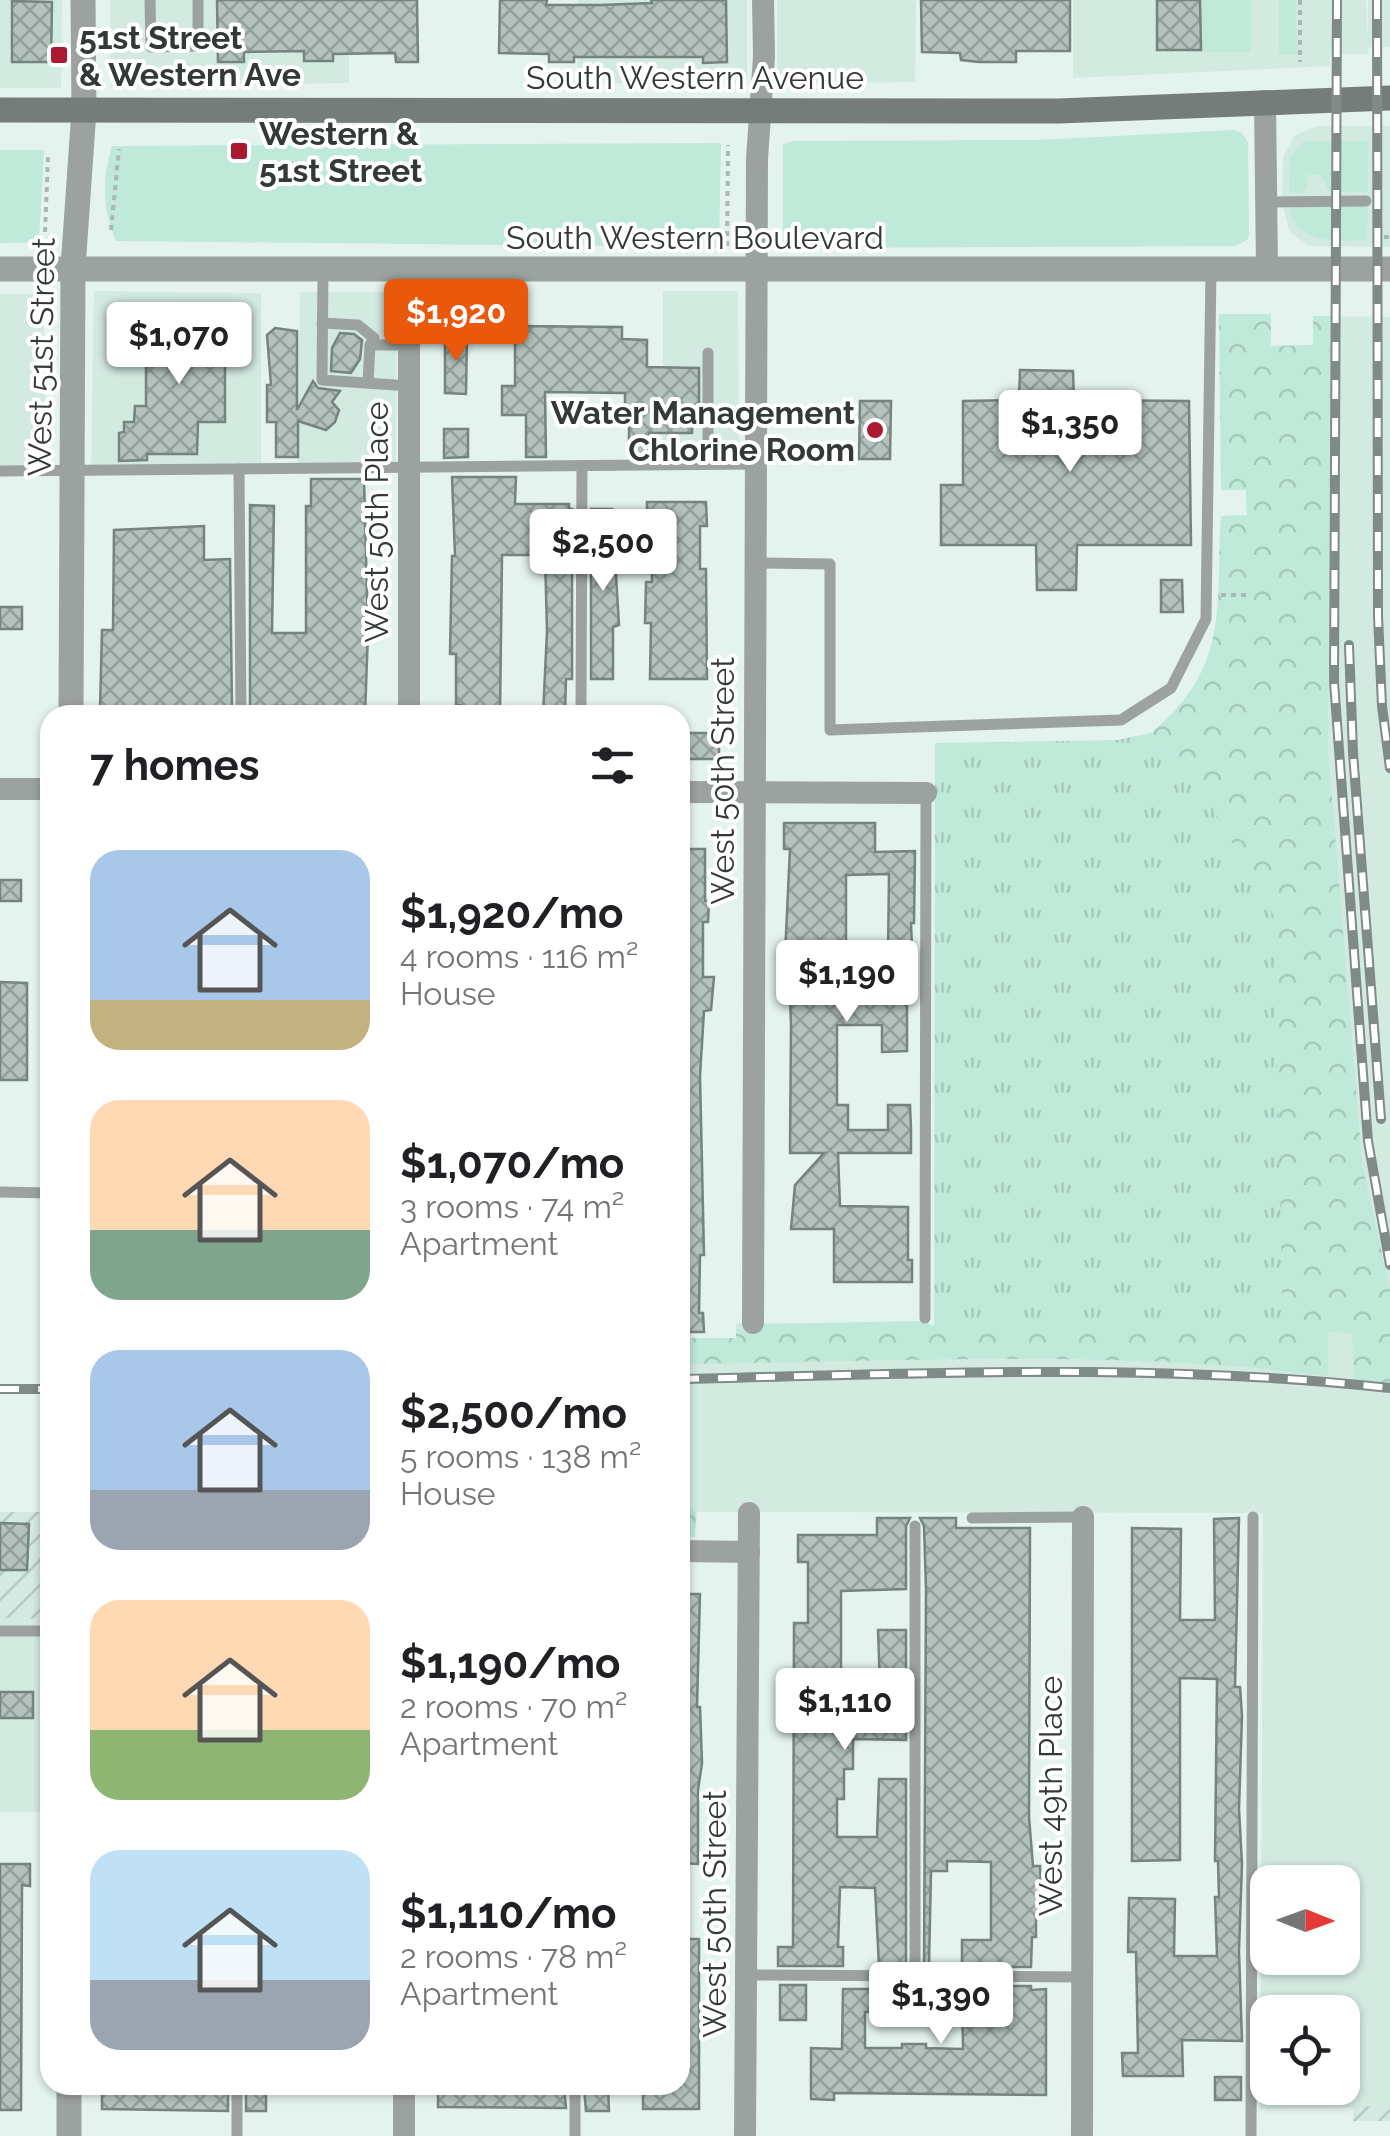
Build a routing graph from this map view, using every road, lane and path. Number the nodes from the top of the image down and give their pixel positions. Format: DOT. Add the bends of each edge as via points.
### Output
graph roads {
  1 [pos="83,0"];
  2 [pos="150,0"];
  3 [pos="198,0"];
  4 [pos="763,0"];
  5 [pos="1300,0"];
  6 [pos="1300,62"];
  7 [pos="1390,98"];
  8 [pos="1265,101"];
  9 [pos="0,110"];
  10 [pos="84,110"];
  11 [pos="760,110"];
  12 [pos="728,145"];
  13 [pos="119,149"];
  14 [pos="48,158"];
  15 [pos="1366,201"];
  16 [pos="1266,202"];
  17 [pos="110,230"];
  18 [pos="45,232"];
  19 [pos="727,247"];
  20 [pos="73,268"];
  21 [pos="0,269"];
  22 [pos="323,269"];
  23 [pos="1211,269"];
  24 [pos="1267,269"];
  25 [pos="1390,269"];
  26 [pos="409,270"];
  27 [pos="757,270"];
  28 [pos="322,323"];
  29 [pos="409,345"];
  30 [pos="370,346"];
  31 [pos="708,353"];
  32 [pos="368,383"];
  33 [pos="409,386"];
  34 [pos="708,440"];
  35 [pos="756,464"];
  36 [pos="582,466"];
  37 [pos="409,467"];
  38 [pos="239,469"];
  39 [pos="72,470"];
  40 [pos="0,471"];
  41 [pos="756,563"];
  42 [pos="1248,595"];
  43 [pos="1206,596"];
  44 [pos="71,705"];
  45 [pos="241,705"];
  46 [pos="409,705"];
  47 [pos="581,705"];
  48 [pos="0,789"];
  49 [pos="40,789"];
  50 [pos="690,792"];
  51 [pos="755,792"];
  52 [pos="926,792"];
  53 [pos="0,1192"];
  54 [pos="40,1193"];
  55 [pos="925,1318"];
  56 [pos="753,1323"];
  57 [pos="749,1512"];
  58 [pos="1083,1517"];
  59 [pos="1253,1517"];
  60 [pos="972,1518"];
  61 [pos="915,1526"];
  62 [pos="690,1551"];
  63 [pos="749,1552"];
  64 [pos="0,1630"];
  65 [pos="40,1631"];
  66 [pos="914,1974"];
  67 [pos="746,1975"];
  68 [pos="1082,1977"];
  69 [pos="69,2095"];
  70 [pos="237,2095"];
  71 [pos="404,2095"];
  72 [pos="575,2095"];
  73 [pos="69,2136"];
  74 [pos="237,2136"];
  75 [pos="404,2136"];
  76 [pos="575,2136"];
  77 [pos="745,2136"];
  78 [pos="1082,2136"];
  79 [pos="1251,2136"];
  1 -- 10 [label="street, West 51st Street"];
  2 -- 3 [label="lane" via="151,47 198,46"];
  4 -- 11 [label="street, West 50th Street"];
  5 -- 6 [label="path"];
  7 -- 8 [label="main road, South Western Avenue"];
  8 -- 11 [label="main road, South Western Avenue" via="1059,111"];
  8 -- 16 [label="street"];
  9 -- 10 [label="main road, South Western Avenue"];
  10 -- 11 [label="main road, South Western Avenue"];
  10 -- 20 [label="street, West 51st Street"];
  11 -- 27 [label="street, West 50th Street"];
  12 -- 19 [label="path"];
  13 -- 17 [label="path"];
  14 -- 18 [label="path"];
  15 -- 16 [label="lane"];
  16 -- 24 [label="street"];
  20 -- 21 [label="street, South Western Boulevard"];
  20 -- 22 [label="street, South Western Boulevard"];
  20 -- 39 [label="street, West 51st Street"];
  22 -- 26 [label="street, South Western Boulevard"];
  22 -- 28 [label="lane"];
  23 -- 24 [label="street, South Western Boulevard"];
  23 -- 27 [label="street, South Western Boulevard"];
  23 -- 43 [label="lane"];
  24 -- 25 [label="street, South Western Boulevard"];
  26 -- 27 [label="street, South Western Boulevard"];
  26 -- 29 [label="street, West 50th Place"];
  27 -- 35 [label="street, West 50th Street"];
  28 -- 30 [label="lane" via="358,326 374,338"];
  28 -- 32 [label="lane" via="322,380"];
  29 -- 30 [label="lane"];
  29 -- 33 [label="street, West 50th Place"];
  30 -- 32 [label="lane"];
  31 -- 34 [label="lane"];
  32 -- 33 [label="lane"];
  33 -- 37 [label="street, West 50th Place"];
  35 -- 36 [label="lane"];
  35 -- 41 [label="street, West 50th Street"];
  36 -- 37 [label="lane"];
  36 -- 47 [label="lane"];
  37 -- 38 [label="lane"];
  37 -- 46 [label="street, West 50th Place"];
  38 -- 39 [label="lane"];
  38 -- 45 [label="lane"];
  39 -- 40 [label="lane"];
  39 -- 44 [label="street, West 51st Street"];
  41 -- 43 [label="lane" via="830,564 830,730 1121,720 1171,688 1206,619"];
  41 -- 51 [label="street, West 50th Street"];
  42 -- 43 [label="path"];
  48 -- 49 [label="street"];
  50 -- 51 [label="street"];
  51 -- 52 [label="street"];
  51 -- 56 [label="street, West 50th Street"];
  52 -- 55 [label="lane"];
  53 -- 54 [label="lane"];
  57 -- 63 [label="street, West 50th Street"];
  58 -- 60 [label="lane"];
  58 -- 68 [label="street, West 49th Place"];
  59 -- 79 [label="lane"];
  61 -- 66 [label="lane"];
  62 -- 63 [label="street"];
  63 -- 67 [label="street, West 50th Street"];
  64 -- 65 [label="lane"];
  66 -- 67 [label="lane"];
  66 -- 68 [label="lane"];
  67 -- 77 [label="street, West 50th Street"];
  68 -- 78 [label="street, West 49th Place"];
  69 -- 73 [label="street"];
  70 -- 74 [label="lane"];
  71 -- 75 [label="street"];
  72 -- 76 [label="lane"];
}
